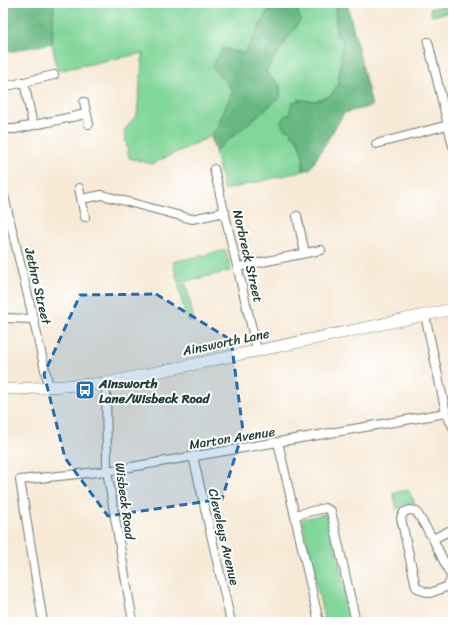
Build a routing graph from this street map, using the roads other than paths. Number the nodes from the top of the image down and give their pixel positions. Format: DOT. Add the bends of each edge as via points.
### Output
graph roads {
  1 [pos="428,42"];
  2 [pos="54,75"];
  3 [pos="24,82"];
  4 [pos="3,87"];
  5 [pos="84,102"];
  6 [pos="86,114"];
  7 [pos="89,124"];
  8 [pos="33,125"];
  9 [pos="448,125"];
  10 [pos="3,129"];
  11 [pos="376,144"];
  12 [pos="453,146"];
  13 [pos="214,169"];
  14 [pos="79,188"];
  15 [pos="3,192"];
  16 [pos="81,199"];
  17 [pos="225,212"];
  18 [pos="297,216"];
  19 [pos="85,217"];
  20 [pos="321,250"];
  21 [pos="305,253"];
  22 [pos="238,267"];
  23 [pos="453,309"];
  24 [pos="425,315"];
  25 [pos="3,318"];
  26 [pos="34,319"];
  27 [pos="257,350"];
  28 [pos="106,383"];
  29 [pos="49,387"];
  30 [pos="3,389"];
  31 [pos="449,414"];
  32 [pos="453,427"];
  33 [pos="278,442"];
  34 [pos="192,456"];
  35 [pos="107,471"];
  36 [pos="295,515"];
  37 [pos="453,529"];
  38 [pos="433,539"];
  39 [pos="42,622"];
  40 [pos="133,622"];
  41 [pos="231,622"];
  42 [pos="319,622"];
  43 [pos="354,622"];
  1 -- 9 [label="street"];
  2 -- 3 [label="street"];
  3 -- 4 [label="street"];
  3 -- 8 [label="street"];
  5 -- 6 [label="street"];
  6 -- 7 [label="street"];
  6 -- 8 [label="street"];
  8 -- 10 [label="street"];
  9 -- 11 [label="street"];
  9 -- 12 [label="street"];
  13 -- 17 [label="street, Norbreck Street"];
  14 -- 16 [label="street"];
  15 -- 26 [label="street, Jethro Street"];
  16 -- 17 [label="street" via="102,195 192,219"];
  16 -- 19 [label="street"];
  17 -- 22 [label="street, Norbreck Street"];
  18 -- 21 [label="street"];
  20 -- 21 [label="street"];
  21 -- 22 [label="street"];
  22 -- 27 [label="street, Norbreck Street"];
  23 -- 24 [label="main road, Ainsworth Lane"];
  24 -- 27 [label="main road, Ainsworth Lane"];
  24 -- 31 [label="street"];
  25 -- 26 [label="street"];
  26 -- 29 [label="street, Jethro Street"];
  27 -- 28 [label="main road, Ainsworth Lane"];
  28 -- 29 [label="main road, Ainsworth Lane"];
  28 -- 35 [label="street, Wisbeck Road"];
  29 -- 30 [label="main road, Ainsworth Lane"];
  31 -- 32 [label="street"];
  31 -- 33 [label="street, Marton Avenue"];
  33 -- 34 [label="street, Marton Avenue"];
  33 -- 36 [label="street"];
  34 -- 35 [label="street, Marton Avenue"];
  34 -- 41 [label="street, Cleveleys Avenue"];
  35 -- 39 [label="street, Marton Avenue" via="20,480"];
  35 -- 40 [label="street, Wisbeck Road"];
  36 -- 42 [label="street"];
  36 -- 43 [label="street" via="325,508 331,511"];
  37 -- 38 [label="street"];
  38 -- 38 [label="street" via="451,576 446,587 430,593 416,586 401,518 404,512 416,511"];
}
